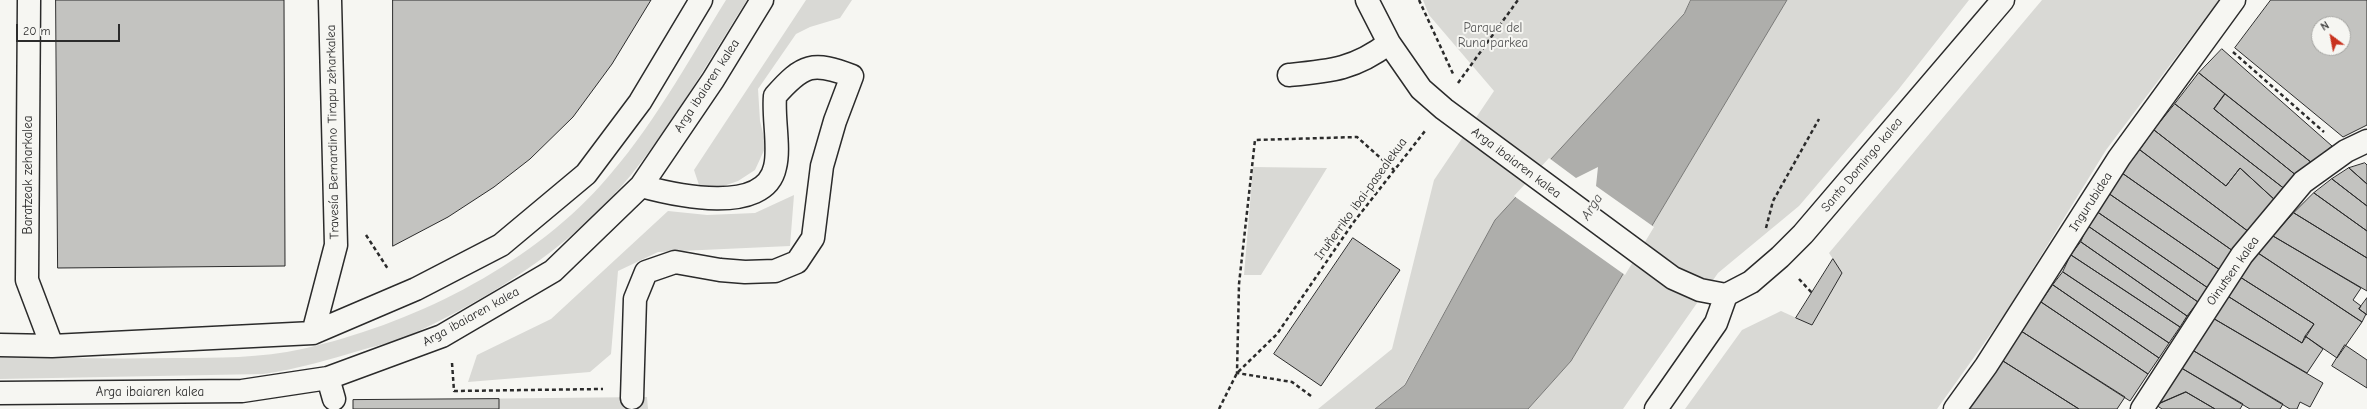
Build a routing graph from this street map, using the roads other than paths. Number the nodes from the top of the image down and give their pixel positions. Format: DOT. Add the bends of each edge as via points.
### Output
graph roads {
  1 [pos="29,0"];
  2 [pos="330,0"];
  3 [pos="701,0"];
  4 [pos="762,0"];
  5 [pos="1367,0"];
  6 [pos="2003,0"];
  7 [pos="2234,0"];
  8 [pos="1389,43"];
  9 [pos="1289,76"];
  10 [pos="2367,141"];
  11 [pos="640,186"];
  12 [pos="1726,296"];
  13 [pos="313,333"];
  14 [pos="0,345"];
  15 [pos="52,346"];
  16 [pos="328,378"];
  17 [pos="0,393"];
  18 [pos="631,393"];
  19 [pos="334,399"];
  20 [pos="1656,409"];
  21 [pos="1955,409"];
  22 [pos="2142,409"];
  1 -- 15 [label="street, Baratzeak zeharkalea" via="27,280"];
  2 -- 13 [label="street, Travesía Bernardino Tirapu zeharkalea" via="336,245"];
  3 -- 13 [label="street" via="640,102 586,174 501,245 416,288"];
  4 -- 11 [label="street, Arga ibaiaren kalea" via="713,80"];
  5 -- 8 [label="street, Arga ibaiaren kalea"];
  6 -- 12 [label="street, Santo Domingo kalea" via="1804,234 1751,282"];
  7 -- 21 [label="street, Ingurubidea" via="2119,158 1986,366"];
  8 -- 9 [label="street" via="1370,58 1333,70"];
  8 -- 12 [label="street, Arga ibaiaren kalea" via="1420,89 1485,141 1673,278 1700,290"];
  10 -- 22 [label="street, Oinutsen kalea" via="2346,151 2303,182 2242,255"];
  11 -- 16 [label="street, Arga ibaiaren kalea" via="553,271 442,336"];
  11 -- 18 [label="street" via="665,193 736,199 753,194 767,185 776,167 775,96 788,82 809,68 826,66 852,76 822,166 813,238 797,262 775,271 745,272 675,262 646,272 635,298"];
  12 -- 20 [label="street" via="1716,323"];
  13 -- 15 [label="street"];
  14 -- 15 [label="street"];
  16 -- 17 [label="street, Arga ibaiaren kalea" via="242,391"];
  16 -- 19 [label="street"];
}
